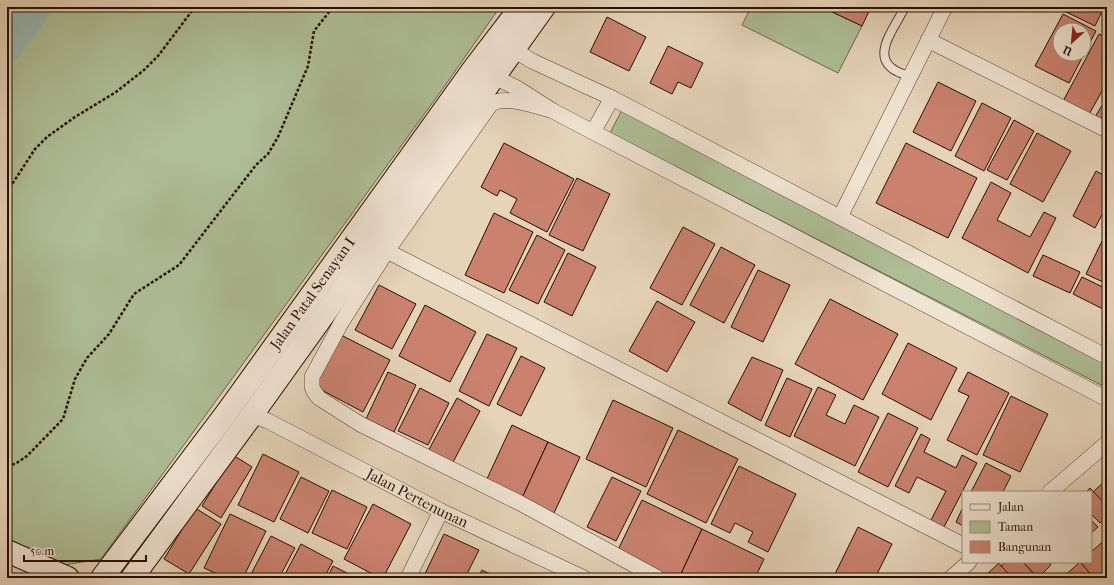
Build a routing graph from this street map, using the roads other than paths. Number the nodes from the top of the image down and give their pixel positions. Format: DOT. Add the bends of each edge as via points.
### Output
graph roads {
  1 [pos="522,7"];
  2 [pos="544,7"];
  3 [pos="905,7"];
  4 [pos="945,7"];
  5 [pos="928,40"];
  6 [pos="505,45"];
  7 [pos="484,72"];
  8 [pos="910,76"];
  9 [pos="612,98"];
  10 [pos="553,111"];
  11 [pos="1107,130"];
  12 [pos="593,132"];
  13 [pos="840,217"];
  14 [pos="387,252"];
  15 [pos="1107,357"];
  16 [pos="1107,399"];
  17 [pos="252,414"];
  18 [pos="1107,443"];
  19 [pos="1051,491"];
  20 [pos="441,510"];
  21 [pos="962,544"];
  22 [pos="7,551"];
  23 [pos="7,562"];
  24 [pos="968,563"];
  25 [pos="136,576"];
  26 [pos="44,578"];
  27 [pos="68,578"];
  28 [pos="102,578"];
  29 [pos="408,578"];
  30 [pos="584,578"];
  31 [pos="658,578"];
  32 [pos="951,578"];
  1 -- 6 [label="main road, Jalan Patal Senayan I"];
  2 -- 6 [label="main road, Jalan Patal Senayan I"];
  3 -- 8 [label="lane" via="884,48 884,58 889,67"];
  4 -- 5 [label="street"];
  5 -- 8 [label="street"];
  5 -- 11 [label="street"];
  6 -- 7 [label="main road, Jalan Patal Senayan I"];
  6 -- 9 [label="street" via="532,61"];
  7 -- 10 [label="street" via="517,88"];
  7 -- 17 [label="main road, Jalan Patal Senayan I"];
  7 -- 28 [label="main road, Jalan Patal Senayan I"];
  8 -- 13 [label="street"];
  9 -- 12 [label="street"];
  9 -- 13 [label="street"];
  10 -- 12 [label="street"];
  10 -- 14 [label="street" via="502,100 491,104"];
  12 -- 16 [label="street"];
  13 -- 15 [label="street"];
  14 -- 21 [label="street"];
  14 -- 31 [label="street" via="318,364 312,377 312,387 318,398 360,424 518,502"];
  17 -- 20 [label="street, Jalan Pertenunan"];
  17 -- 25 [label="main road, Jalan Patal Senayan I"];
  18 -- 19 [label="street"];
  20 -- 29 [label="street"];
  20 -- 30 [label="street, Jalan Pertenunan"];
  22 -- 27 [label="main road"];
  23 -- 26 [label="main road"];
  24 -- 32 [label="street"];
}
